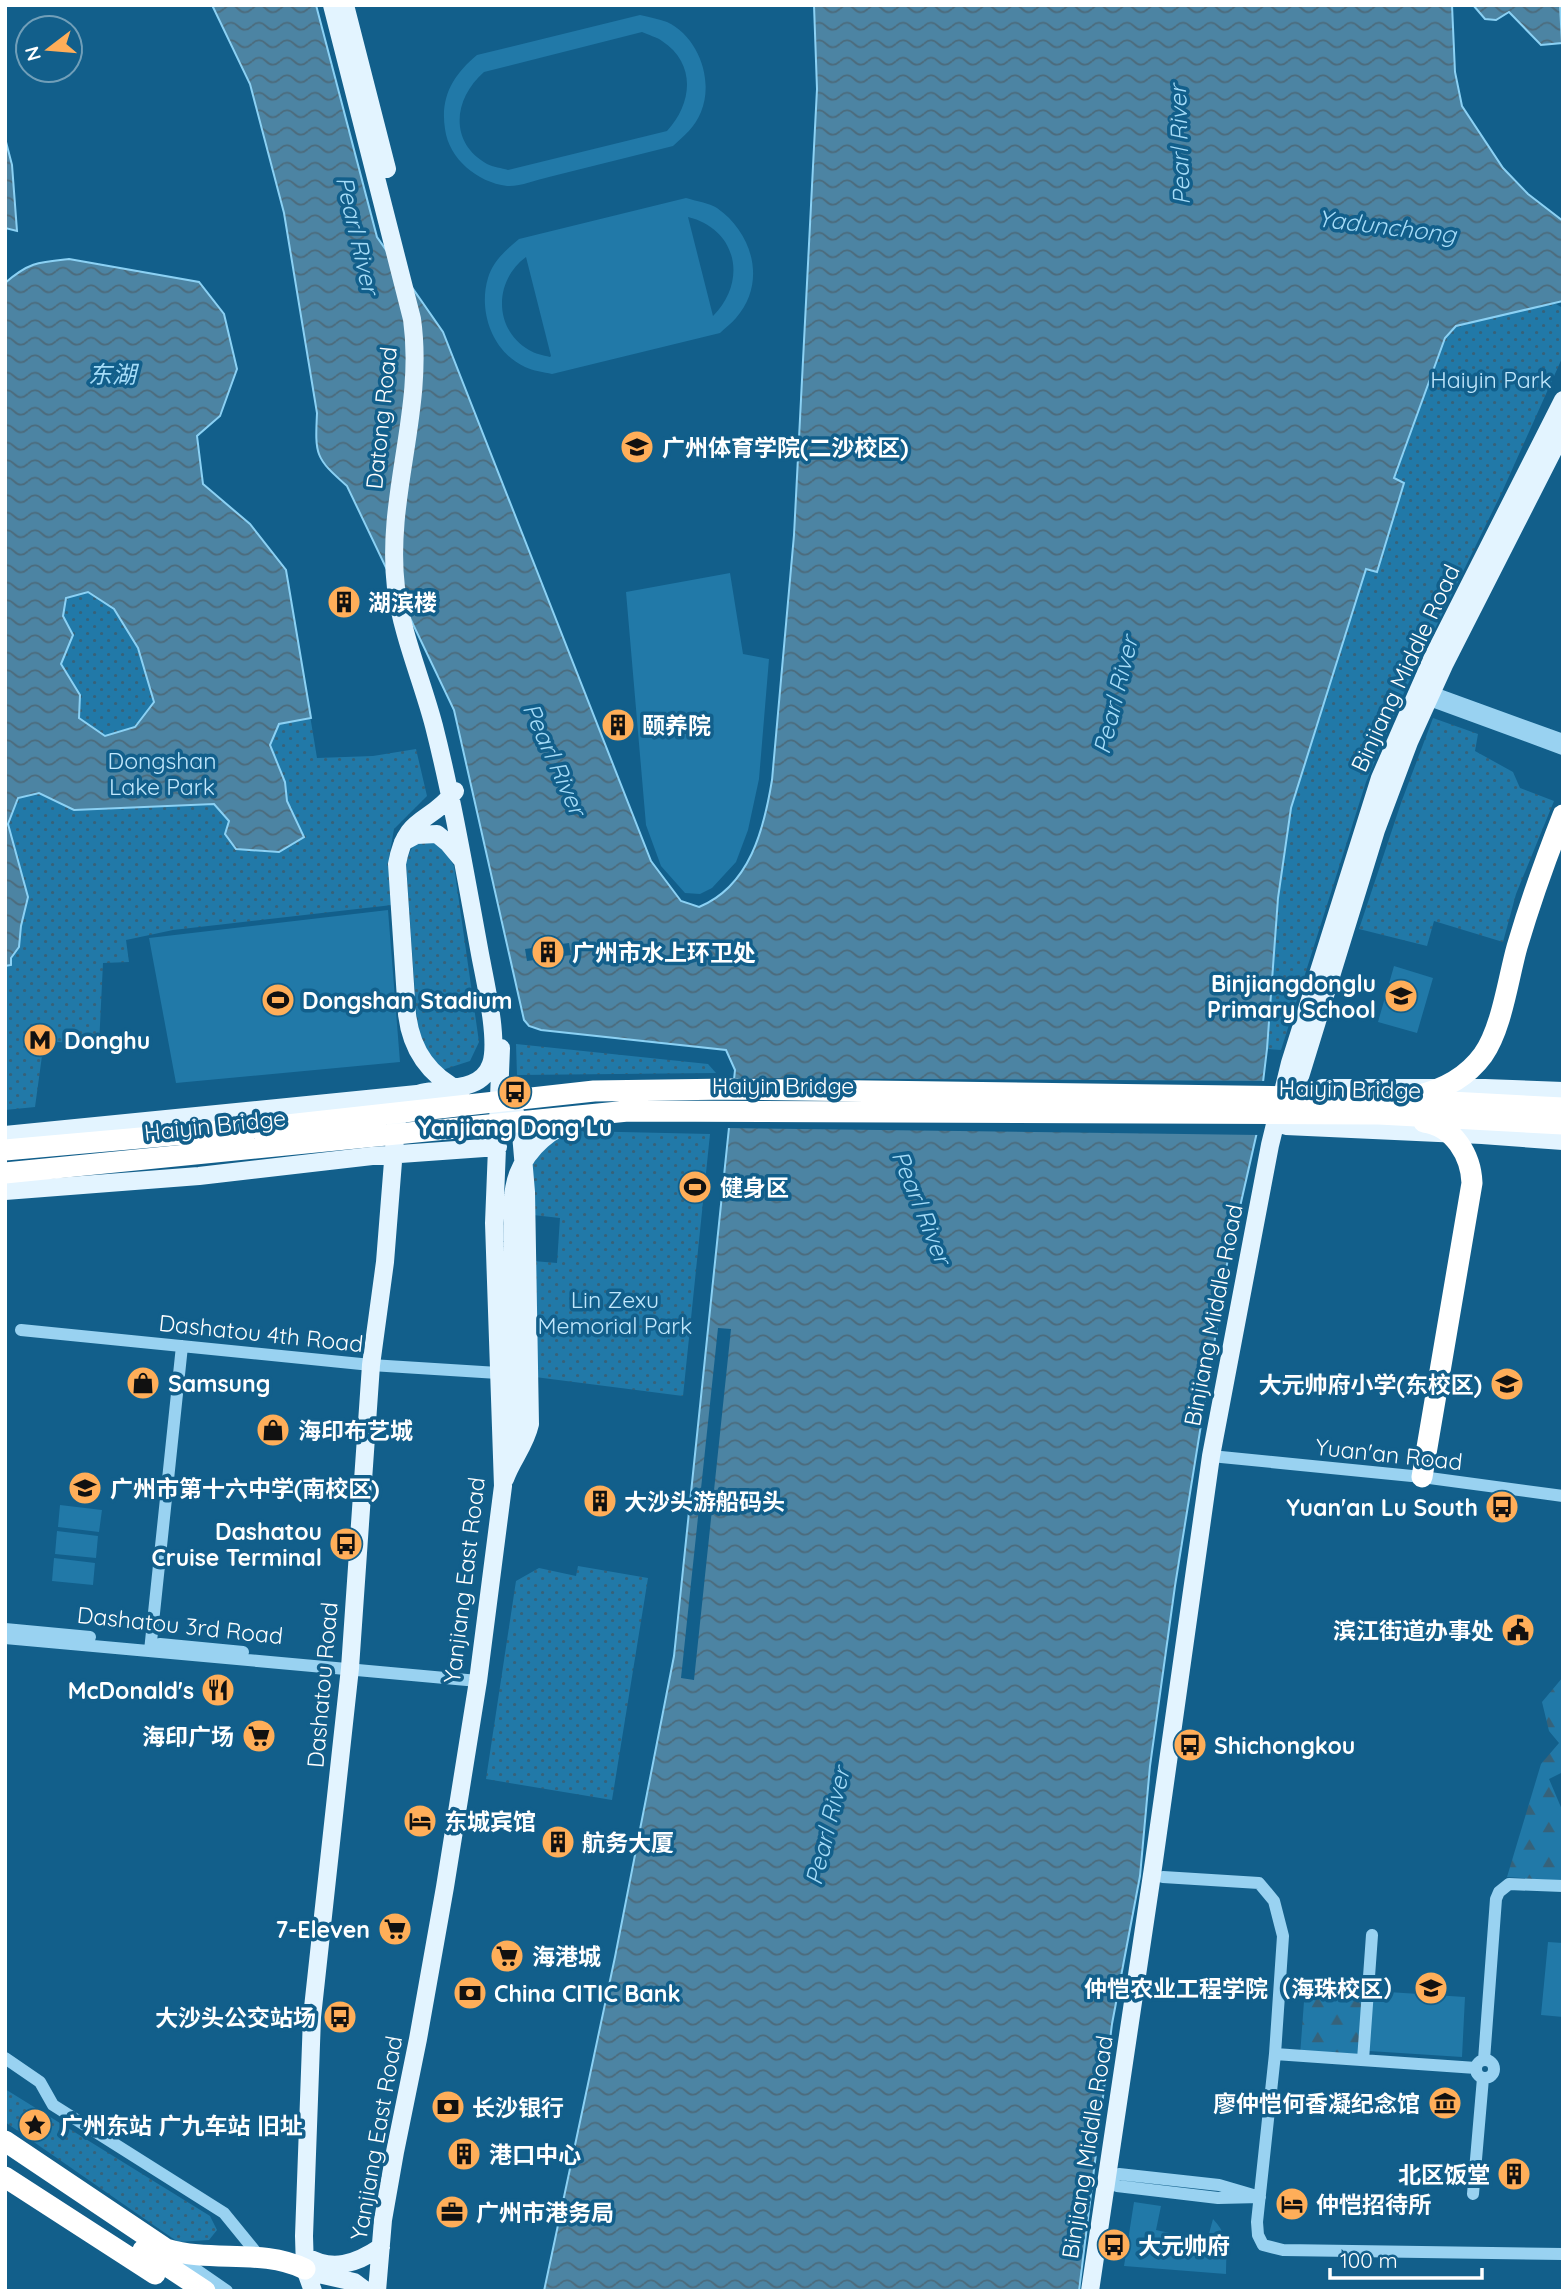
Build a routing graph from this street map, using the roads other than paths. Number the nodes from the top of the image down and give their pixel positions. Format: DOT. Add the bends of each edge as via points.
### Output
graph roads {
  1 [pos="332,5"];
  2 [pos="345,5"];
  3 [pos="399,245"];
  4 [pos="1563,400"];
  5 [pos="1563,431"];
  6 [pos="1425,693"];
  7 [pos="1563,740"];
  8 [pos="1563,749"];
  9 [pos="454,791"];
  10 [pos="1563,815"];
  11 [pos="401,844"];
  12 [pos="463,861"];
  13 [pos="501,1045"];
  14 [pos="1296,1088"];
  15 [pos="1485,1088"];
  16 [pos="1563,1091"];
  17 [pos="419,1094"];
  18 [pos="374,1098"];
  19 [pos="524,1098"];
  20 [pos="1279,1105"];
  21 [pos="1377,1106"];
  22 [pos="1563,1108"];
  23 [pos="609,1112"];
  24 [pos="1563,1124"];
  25 [pos="1286,1126"];
  26 [pos="5,1135"];
  27 [pos="1482,1135"];
  28 [pos="1563,1141"];
  29 [pos="498,1147"];
  30 [pos="5,1150"];
  31 [pos="393,1155"];
  32 [pos="372,1156"];
  33 [pos="5,1173"];
  34 [pos="5,1191"];
  35 [pos="20,1330"];
  36 [pos="182,1346"];
  37 [pos="371,1365"];
  38 [pos="498,1373"];
  39 [pos="1217,1457"];
  40 [pos="1422,1477"];
  41 [pos="503,1486"];
  42 [pos="1563,1496"];
  43 [pos="5,1629"];
  44 [pos="5,1638"];
  45 [pos="150,1647"];
  46 [pos="350,1668"];
  47 [pos="478,1681"];
  48 [pos="1163,1877"];
  49 [pos="1563,1886"];
  50 [pos="1372,1935"];
  51 [pos="1275,2054"];
  52 [pos="5,2058"];
  53 [pos="1363,2060"];
  54 [pos="1481,2068"];
  55 [pos="5,2141"];
  56 [pos="5,2150"];
  57 [pos="1115,2180"];
  58 [pos="10,2185"];
  59 [pos="1473,2193"];
  60 [pos="1260,2197"];
  61 [pos="380,2247"];
  62 [pos="1563,2254"];
  63 [pos="164,2256"];
  64 [pos="260,2256"];
  65 [pos="305,2262"];
  66 [pos="155,2291"];
  67 [pos="180,2291"];
  68 [pos="205,2291"];
  69 [pos="227,2291"];
  70 [pos="313,2291"];
  71 [pos="366,2291"];
  72 [pos="377,2291"];
  73 [pos="1090,2291"];
  74 [pos="1100,2291"];
  1 -- 3 [label="main road, Datong Road"];
  2 -- 3 [label="main road, Datong Road"];
  3 -- 9 [label="main road, Datong Road" via="416,369 396,501 393,560 400,610 439,723"];
  4 -- 6 [label="main road, Binjiang Middle Road"];
  5 -- 6 [label="main road, Binjiang Middle Road"];
  6 -- 7 [label="street"];
  6 -- 8 [label="street"];
  6 -- 14 [label="main road, Binjiang Middle Road" via="1376,830"];
  6 -- 20 [label="main road, Binjiang Middle Road" via="1380,778"];
  9 -- 11 [label="main road" via="417,822"];
  9 -- 12 [label="main road"];
  9 -- 13 [label="main road, Yanjiang East Road" via="490,962"];
  10 -- 21 [label="highway" via="1518,945 1495,1031 1483,1054 1462,1076 1434,1091"];
  11 -- 12 [label="main road" via="416,835 437,834"];
  11 -- 19 [label="main road" via="398,903 408,1025 416,1050 430,1069 459,1090"];
  12 -- 17 [label="main road" via="492,1035 491,1065 472,1083"];
  13 -- 29 [label="main road, Yanjiang East Road"];
  13 -- 41 [label="main road" via="521,1134 526,1192 530,1424 527,1440 510,1463"];
  14 -- 15 [label="main road"];
  14 -- 20 [label="main road"];
  14 -- 25 [label="main road, Binjiang Middle Road"];
  15 -- 16 [label="main road"];
  15 -- 27 [label="main road" via="1474,1096 1472,1105"];
  17 -- 18 [label="main road"];
  17 -- 29 [label="main road" via="449,1094 479,1104 489,1117"];
  17 -- 31 [label="main road, Dashatou Road" via="400,1109"];
  18 -- 26 [label="main road"];
  18 -- 32 [label="main road" via="380,1105 383,1129 380,1148"];
  19 -- 21 [label="highway, Haiyin Bridge" via="594,1091 694,1090"];
  19 -- 30 [label="highway, Haiyin Bridge"];
  20 -- 25 [label="main road"];
  20 -- 39 [label="main road, Binjiang Middle Road"];
  21 -- 22 [label="highway, Haiyin Bridge"];
  21 -- 23 [label="highway, Haiyin Bridge"];
  21 -- 24 [label="highway, Haiyin Bridge"];
  21 -- 40 [label="highway" via="1444,1129 1460,1144 1471,1170 1471,1198"];
  23 -- 33 [label="highway, Haiyin Bridge"];
  23 -- 41 [label="main road" via="576,1120 550,1134 529,1154 516,1180 514,1422"];
  25 -- 27 [label="main road"];
  25 -- 39 [label="main road, Binjiang Middle Road"];
  27 -- 28 [label="main road"];
  29 -- 31 [label="main road"];
  29 -- 38 [label="main road, Yanjiang East Road" via="494,1223"];
  31 -- 32 [label="main road"];
  31 -- 37 [label="main road, Dashatou Road"];
  32 -- 34 [label="main road"];
  35 -- 36 [label="street, Dashatou 4th Road"];
  36 -- 37 [label="street, Dashatou 4th Road"];
  36 -- 45 [label="street"];
  37 -- 38 [label="street, Dashatou 4th Road"];
  37 -- 46 [label="main road, Dashatou Road"];
  38 -- 41 [label="main road, Yanjiang East Road"];
  39 -- 40 [label="street, Yuan'an Road"];
  39 -- 48 [label="main road, Binjiang Middle Road"];
  39 -- 57 [label="main road, Binjiang Middle Road"];
  40 -- 42 [label="street, Yuan'an Road"];
  41 -- 47 [label="main road, Yanjiang East Road"];
  43 -- 45 [label="street, Dashatou 3rd Road"];
  44 -- 45 [label="street, Dashatou 3rd Road"];
  45 -- 46 [label="street, Dashatou 3rd Road"];
  46 -- 47 [label="street, Dashatou 3rd Road"];
  46 -- 65 [label="main road, Dashatou Road" via="312,2017"];
  47 -- 61 [label="main road, Yanjiang East Road" via="446,1887"];
  48 -- 51 [label="street" via="1259,1883 1274,1900 1283,1936"];
  48 -- 57 [label="main road, Binjiang Middle Road"];
  49 -- 54 [label="street" via="1509,1884 1499,1892"];
  50 -- 53 [label="street"];
  51 -- 53 [label="street"];
  51 -- 60 [label="street"];
  52 -- 64 [label="street" via="40,2082 53,2105 224,2213"];
  53 -- 54 [label="street"];
  54 -- 59 [label="street"];
  55 -- 63 [label="highway"];
  56 -- 63 [label="highway" via="72,2203"];
  57 -- 60 [label="street" via="1218,2198"];
  57 -- 73 [label="main road, Binjiang Middle Road"];
  57 -- 74 [label="main road, Binjiang Middle Road"];
  58 -- 66 [label="highway" via="46,2217"];
  58 -- 67 [label="highway"];
  60 -- 62 [label="street" via="1258,2235 1263,2245 1275,2249"];
  61 -- 65 [label="main road" via="341,2265"];
  61 -- 72 [label="main road, Yanjiang East Road"];
  63 -- 64 [label="highway"];
  63 -- 68 [label="highway"];
  63 -- 69 [label="street"];
  64 -- 65 [label="highway"];
  65 -- 70 [label="main road, Dashatou Road"];
  65 -- 71 [label="main road"];
}
